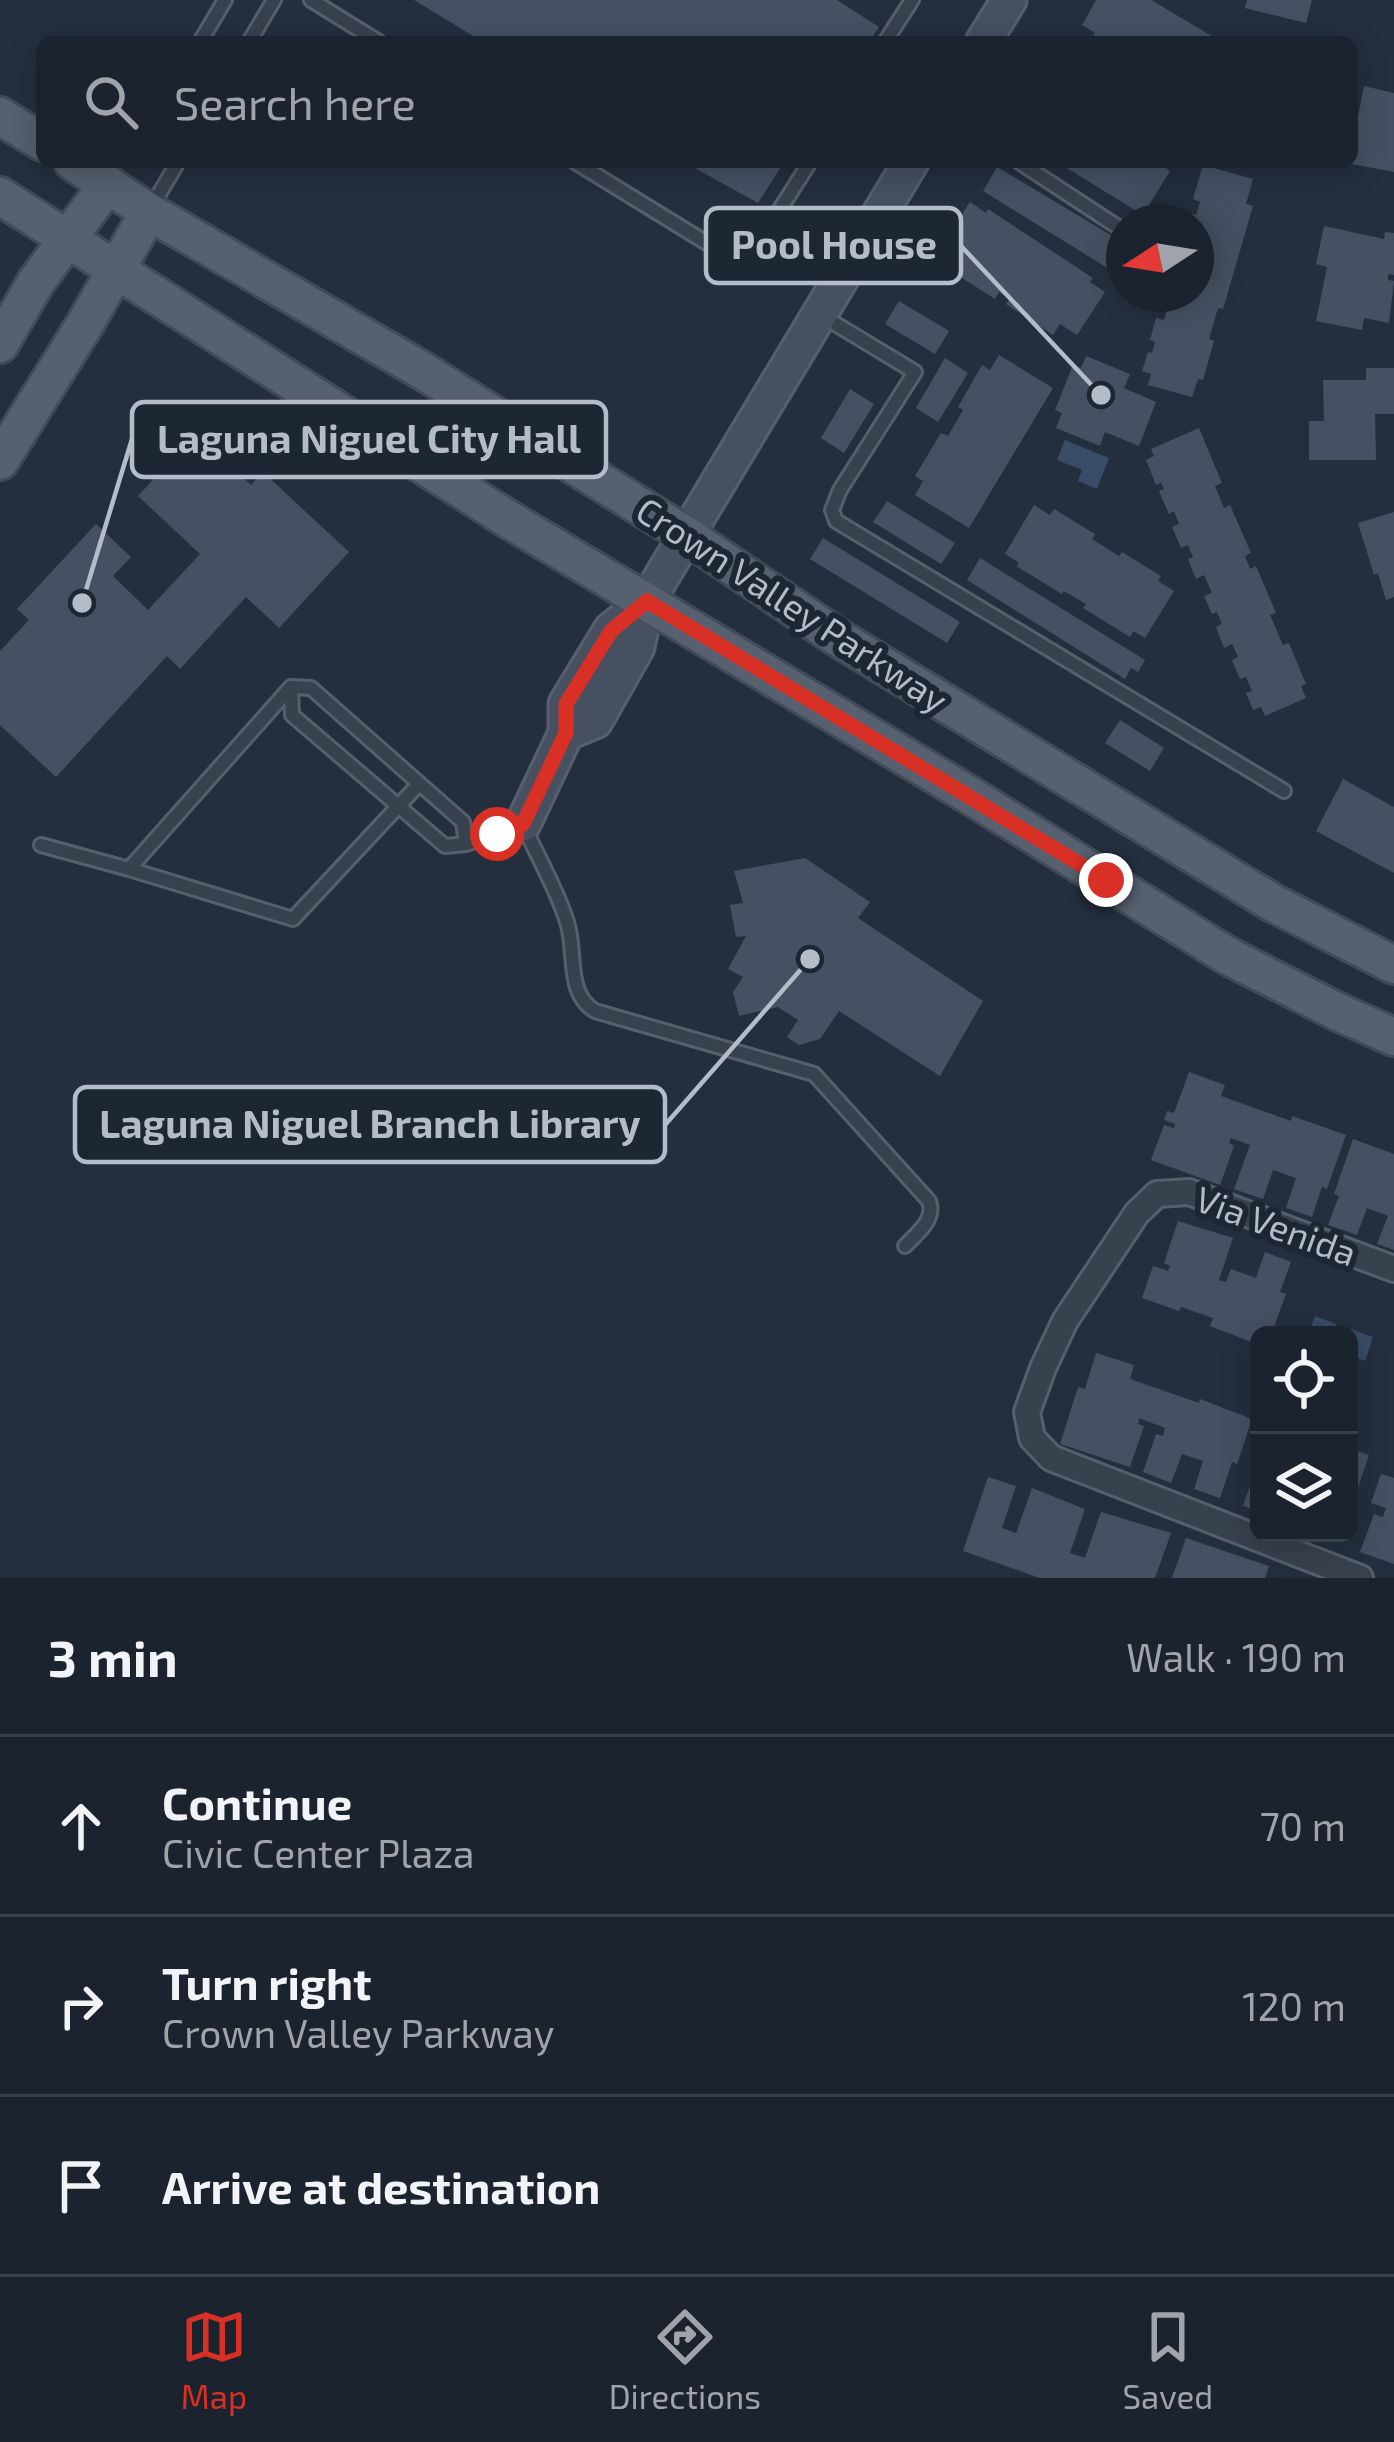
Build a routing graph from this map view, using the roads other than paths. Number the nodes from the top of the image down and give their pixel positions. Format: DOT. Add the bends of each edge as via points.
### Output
graph roads {
  1 [pos="225,0"];
  2 [pos="274,0"];
  3 [pos="310,0"];
  4 [pos="912,0"];
  5 [pos="1007,1"];
  6 [pos="204,36"];
  7 [pos="253,36"];
  8 [pos="370,36"];
  9 [pos="890,36"];
  10 [pos="987,36"];
  11 [pos="0,116"];
  12 [pos="36,138"];
  13 [pos="88,168"];
  14 [pos="174,168"];
  15 [pos="585,168"];
  16 [pos="806,168"];
  17 [pos="907,168"];
  18 [pos="1028,168"];
  19 [pos="112,178"];
  20 [pos="0,196"];
  21 [pos="148,212"];
  22 [pos="1106,219"];
  23 [pos="67,239"];
  24 [pos="116,270"];
  25 [pos="819,314"];
  26 [pos="0,344"];
  27 [pos="0,460"];
  28 [pos="686,535"];
  29 [pos="647,601"];
  30 [pos="291,687"];
  31 [pos="418,784"];
  32 [pos="1284,790"];
  33 [pos="397,808"];
  34 [pos="523,824"];
  35 [pos="466,844"];
  36 [pos="41,845"];
  37 [pos="129,869"];
  38 [pos="1394,965"];
  39 [pos="1394,1036"];
  40 [pos="905,1246"];
  41 [pos="1394,1269"];
  42 [pos="1360,1578"];
  1 -- 6 [label="lane"];
  2 -- 7 [label="lane"];
  3 -- 8 [label="lane"];
  4 -- 9 [label="lane"];
  5 -- 10 [label="street"];
  11 -- 12 [label="main road"];
  13 -- 19 [label="main road, Crown Valley Parkway"];
  14 -- 21 [label="lane"];
  15 -- 16 [label="lane" via="745,266"];
  17 -- 25 [label="street"];
  18 -- 22 [label="lane"];
  19 -- 21 [label="main road, Crown Valley Parkway"];
  19 -- 23 [label="main road"];
  20 -- 23 [label="main road, Crown Valley Parkway"];
  21 -- 24 [label="main road"];
  21 -- 28 [label="main road, Crown Valley Parkway"];
  23 -- 24 [label="main road, Crown Valley Parkway"];
  23 -- 26 [label="main road"];
  24 -- 27 [label="main road"];
  24 -- 29 [label="main road, Crown Valley Parkway"];
  25 -- 28 [label="street"];
  25 -- 32 [label="lane" via="915,372 840,490 836,521"];
  28 -- 29 [label="street"];
  28 -- 38 [label="main road, Crown Valley Parkway" via="840,639 1273,903"];
  29 -- 34 [label="street" via="637,647 595,721 566,733"];
  29 -- 39 [label="main road, Crown Valley Parkway" via="1228,956"];
  30 -- 31 [label="lane" via="311,688"];
  30 -- 33 [label="lane" via="292,716"];
  30 -- 37 [label="lane"];
  31 -- 33 [label="lane"];
  31 -- 35 [label="lane" via="464,822"];
  33 -- 35 [label="lane" via="445,846"];
  33 -- 37 [label="lane" via="293,919"];
  34 -- 35 [label="lane"];
  34 -- 40 [label="lane" via="568,924 585,1005 814,1075 929,1201 930,1219"];
  36 -- 37 [label="lane"];
  41 -- 42 [label="street, Via Venida" via="1189,1192 1157,1194 1065,1321 1027,1412 1032,1438 1051,1458"];
}
